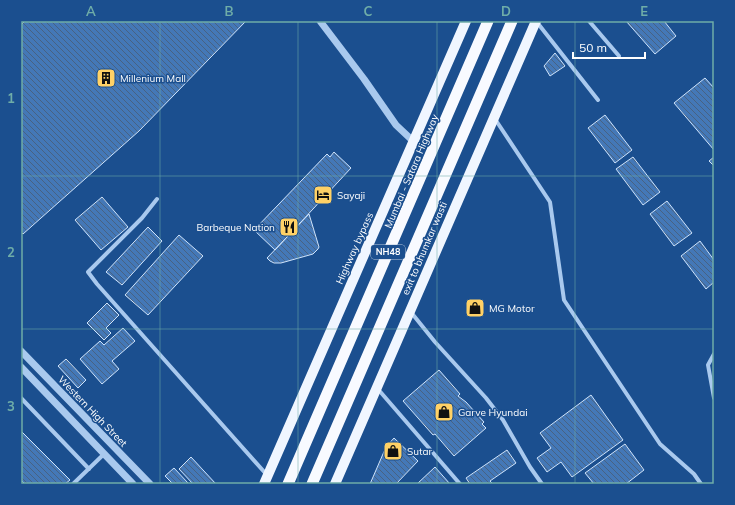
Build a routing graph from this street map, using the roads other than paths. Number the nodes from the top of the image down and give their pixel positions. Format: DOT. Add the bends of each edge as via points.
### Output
graph roads {
  1 [pos="320,21"];
  2 [pos="466,21"];
  3 [pos="488,21"];
  4 [pos="512,21"];
  5 [pos="536,21"];
  6 [pos="589,21"];
  7 [pos="619,56"];
  8 [pos="598,100"];
  9 [pos="494,117"];
  10 [pos="413,141"];
  11 [pos="157,199"];
  12 [pos="410,310"];
  13 [pos="21,351"];
  14 [pos="714,354"];
  15 [pos="27,357"];
  16 [pos="21,362"];
  17 [pos="21,368"];
  18 [pos="377,387"];
  19 [pos="21,398"];
  20 [pos="714,398"];
  21 [pos="104,454"];
  22 [pos="89,469"];
  23 [pos="266,480"];
  24 [pos="74,484"];
  25 [pos="133,484"];
  26 [pos="150,484"];
  27 [pos="288,484"];
  28 [pos="312,484"];
  29 [pos="335,484"];
  30 [pos="460,484"];
  31 [pos="542,484"];
  32 [pos="701,484"];
  1 -- 10 [label="street" via="396,125"];
  2 -- 10 [label="main road, Highway bypass"];
  3 -- 27 [label="highway, Mumbai - Satara Highway / NH48"];
  4 -- 28 [label="highway, NH48"];
  5 -- 8 [label="street"];
  5 -- 9 [label="main road, exit to bhumkar wasti"];
  6 -- 7 [label="street"];
  9 -- 12 [label="main road, exit to bhumkar wasti"];
  9 -- 32 [label="street" via="550,202 564,300 660,444 694,474"];
  10 -- 23 [label="main road, Highway bypass"];
  11 -- 23 [label="street" via="142,218 88,272"];
  12 -- 18 [label="main road, exit to bhumkar wasti"];
  12 -- 31 [label="street" via="503,420"];
  13 -- 15 [label="street, Western High Street"];
  14 -- 20 [label="street" via="708,365"];
  15 -- 16 [label="street"];
  15 -- 26 [label="street, Western High Street"];
  17 -- 21 [label="street"];
  18 -- 29 [label="main road, exit to bhumkar wasti"];
  18 -- 30 [label="street"];
  19 -- 22 [label="street"];
  21 -- 22 [label="street"];
  21 -- 25 [label="street"];
  22 -- 24 [label="street"];
}
